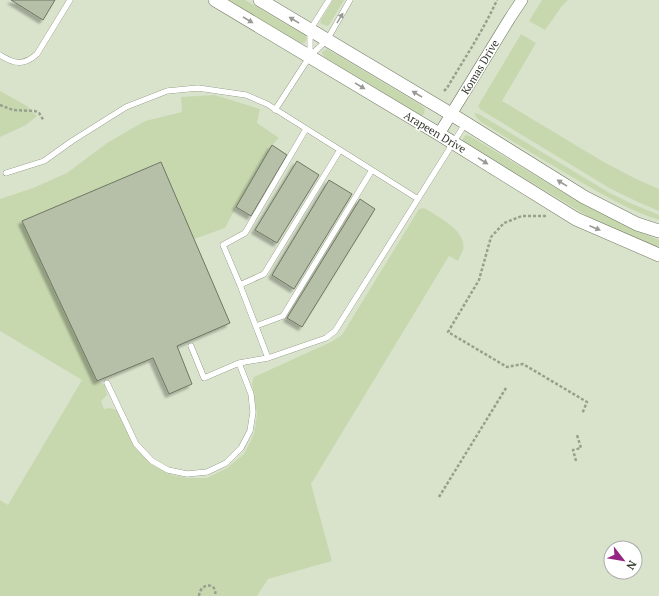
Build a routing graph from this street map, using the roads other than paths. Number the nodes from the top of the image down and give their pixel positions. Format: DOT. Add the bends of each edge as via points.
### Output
graph roads {
  1 [pos="70,0"];
  2 [pos="215,0"];
  3 [pos="260,0"];
  4 [pos="328,0"];
  5 [pos="350,0"];
  6 [pos="522,0"];
  7 [pos="310,30"];
  8 [pos="327,40"];
  9 [pos="0,55"];
  10 [pos="310,56"];
  11 [pos="275,110"];
  12 [pos="451,114"];
  13 [pos="466,124"];
  14 [pos="306,129"];
  15 [pos="439,134"];
  16 [pos="454,143"];
  17 [pos="340,150"];
  18 [pos="372,170"];
  19 [pos="6,173"];
  20 [pos="418,199"];
  21 [pos="659,231"];
  22 [pos="659,255"];
  23 [pos="240,285"];
  24 [pos="256,326"];
  25 [pos="191,346"];
  26 [pos="268,358"];
  27 [pos="239,363"];
  28 [pos="107,384"];
  1 -- 9 [label="lane" via="33,58 23,63"];
  2 -- 10 [label="street, Arapeen Drive, one-way"];
  7 -- 3 [label="street, Arapeen Drive, one-way"];
  4 -- 7 [label="lane"];
  8 -- 5 [label="lane, one-way"];
  6 -- 12 [label="street, Komas Drive"];
  7 -- 8 [label="street, Arapeen Drive"];
  7 -- 10 [label="lane"];
  8 -- 10 [label="lane"];
  12 -- 8 [label="street, Arapeen Drive, one-way"];
  10 -- 11 [label="lane"];
  10 -- 15 [label="street, Arapeen Drive, one-way"];
  11 -- 14 [label="lane"];
  11 -- 19 [label="lane" via="246,95 198,88 167,91 126,107 44,161"];
  12 -- 13 [label="street, Arapeen Drive"];
  12 -- 15 [label="street, Komas Drive"];
  13 -- 16 [label="lane"];
  21 -- 13 [label="street, Arapeen Drive, one-way" via="637,224 584,197"];
  14 -- 17 [label="lane"];
  14 -- 23 [label="lane" via="245,233 222,245"];
  15 -- 16 [label="street, Arapeen Drive"];
  16 -- 20 [label="lane"];
  16 -- 22 [label="street, Arapeen Drive, one-way" via="576,220"];
  17 -- 18 [label="lane"];
  17 -- 23 [label="lane" via="264,274"];
  18 -- 20 [label="lane"];
  18 -- 24 [label="lane" via="283,316"];
  20 -- 26 [label="lane" via="335,331 326,338"];
  23 -- 24 [label="lane"];
  24 -- 26 [label="lane"];
  25 -- 27 [label="lane" via="204,378"];
  26 -- 27 [label="lane"];
  27 -- 28 [label="lane" via="251,394 253,412 250,432 241,448 226,463 207,472 187,474 168,470 152,461 136,444"];
}
